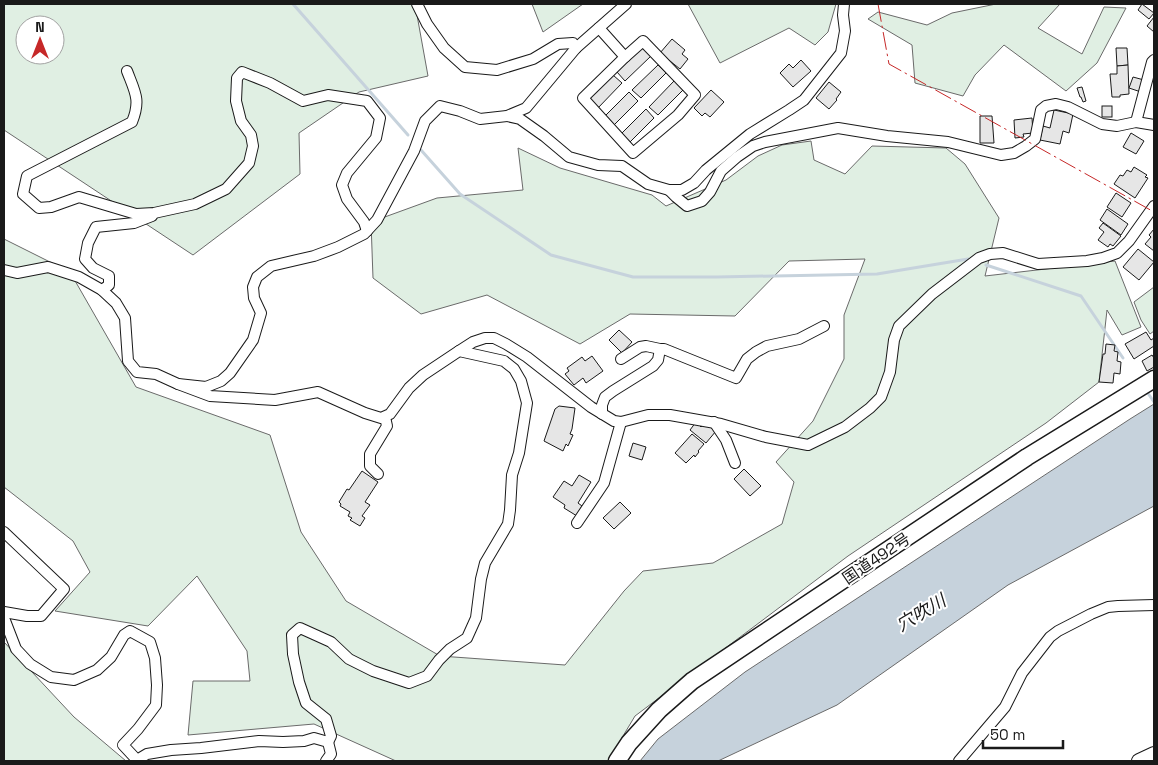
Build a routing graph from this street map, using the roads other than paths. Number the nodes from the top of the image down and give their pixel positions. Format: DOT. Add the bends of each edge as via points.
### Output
graph roads {
  1 [pos="417,4"];
  2 [pos="626,4"];
  3 [pos="844,4"];
  4 [pos="599,28"];
  5 [pos="576,48"];
  6 [pos="625,58"];
  7 [pos="1154,60"];
  8 [pos="127,71"];
  9 [pos="507,116"];
  10 [pos="1136,122"];
  11 [pos="1154,125"];
  12 [pos="669,190"];
  13 [pos="1154,208"];
  14 [pos="162,212"];
  15 [pos="367,230"];
  16 [pos="4,270"];
  17 [pos="102,290"];
  18 [pos="824,326"];
  19 [pos="660,349"];
  20 [pos="459,351"];
  21 [pos="621,359"];
  22 [pos="1154,379"];
  23 [pos="178,384"];
  24 [pos="602,414"];
  25 [pos="385,417"];
  26 [pos="621,422"];
  27 [pos="714,422"];
  28 [pos="735,462"];
  29 [pos="378,474"];
  30 [pos="577,523"];
  31 [pos="4,532"];
  32 [pos="1154,605"];
  33 [pos="4,612"];
  34 [pos="4,618"];
  35 [pos="328,742"];
  36 [pos="1154,754"];
  37 [pos="326,761"];
  38 [pos="617,761"];
  39 [pos="959,761"];
  40 [pos="1139,761"];
  1 -- 5 [label="street" via="444,48 465,67 498,70 533,59 558,44 573,43"];
  2 -- 4 [label="street"];
  3 -- 12 [label="street" via="845,31 840,52 804,100 750,134 694,183 682,190"];
  4 -- 5 [label="street"];
  4 -- 6 [label="street"];
  5 -- 9 [label="street" via="526,108"];
  6 -- 6 [label="street" via="643,41 695,95 678,115 632,153 583,98"];
  7 -- 10 [label="street"];
  8 -- 14 [label="street" via="137,97 132,122 26,176 23,194 38,208 79,197 136,214"];
  9 -- 12 [label="street" via="520,119 570,157 598,165 622,166 648,184"];
  9 -- 15 [label="street" via="480,119 440,106 425,121 414,151 377,220"];
  10 -- 11 [label="street"];
  10 -- 12 [label="street" via="1117,126 1102,124 1068,107 1046,106 1041,110 1035,139 1014,153 1001,155 948,142 838,128 753,146 721,171 702,201 687,206"];
  13 -- 27 [label="street" via="1117,253 1103,258 1038,264 1003,253 979,258 932,294 899,326 890,372 881,397 845,427 808,445"];
  14 -- 15 [label="street" via="195,204 226,189 250,163 251,135 241,120 236,101 237,78 242,72 303,101 328,94 367,101 380,118 376,138 347,173 342,185"];
  14 -- 17 [label="street" via="134,223 96,227 85,259 93,268 109,276 109,285"];
  15 -- 23 [label="street" via="338,247 271,266 256,277 254,298 261,313 253,340 230,373 206,387"];
  16 -- 17 [label="street" via="17,273 48,267 79,277"];
  17 -- 23 [label="street" via="116,302 125,318 128,361 137,372 156,374"];
  18 -- 19 [label="street" via="799,339 767,346 756,352 747,359 736,378"];
  19 -- 21 [label="street" via="640,347"];
  19 -- 24 [label="street" via="653,366 606,397"];
  20 -- 24 [label="street" via="473,342 494,338 527,357"];
  20 -- 25 [label="street" via="423,375"];
  20 -- 35 [label="street" via="504,361 521,381 527,403 512,475 508,524 485,563 476,618 467,638 450,649 427,676 409,683 401,681 348,659 331,642 315,634 300,628 292,635 293,654 306,703 326,719 331,736"];
  22 -- 38 [label="highway, 国道492号" via="1027,457 692,681 659,710"];
  23 -- 25 [label="street" via="210,396 275,400 318,392 365,413"];
  24 -- 26 [label="street"];
  25 -- 29 [label="street" via="387,426 370,454 370,466"];
  26 -- 27 [label="street" via="648,415 670,415"];
  26 -- 30 [label="street" via="604,483"];
  27 -- 28 [label="street"];
  31 -- 33 [label="street" via="64,589 41,616"];
  32 -- 39 [label="street" via="1108,608 1090,614 1050,637 1022,673 1005,707"];
  34 -- 35 [label="street" via="16,649 30,664 51,677 74,680 97,670 130,631 150,642 155,658 156,705 123,745 137,760 147,754 171,750 259,741 314,738"];
  35 -- 37 [label="street" via="331,754"];
  36 -- 40 [label="main road"];
}
